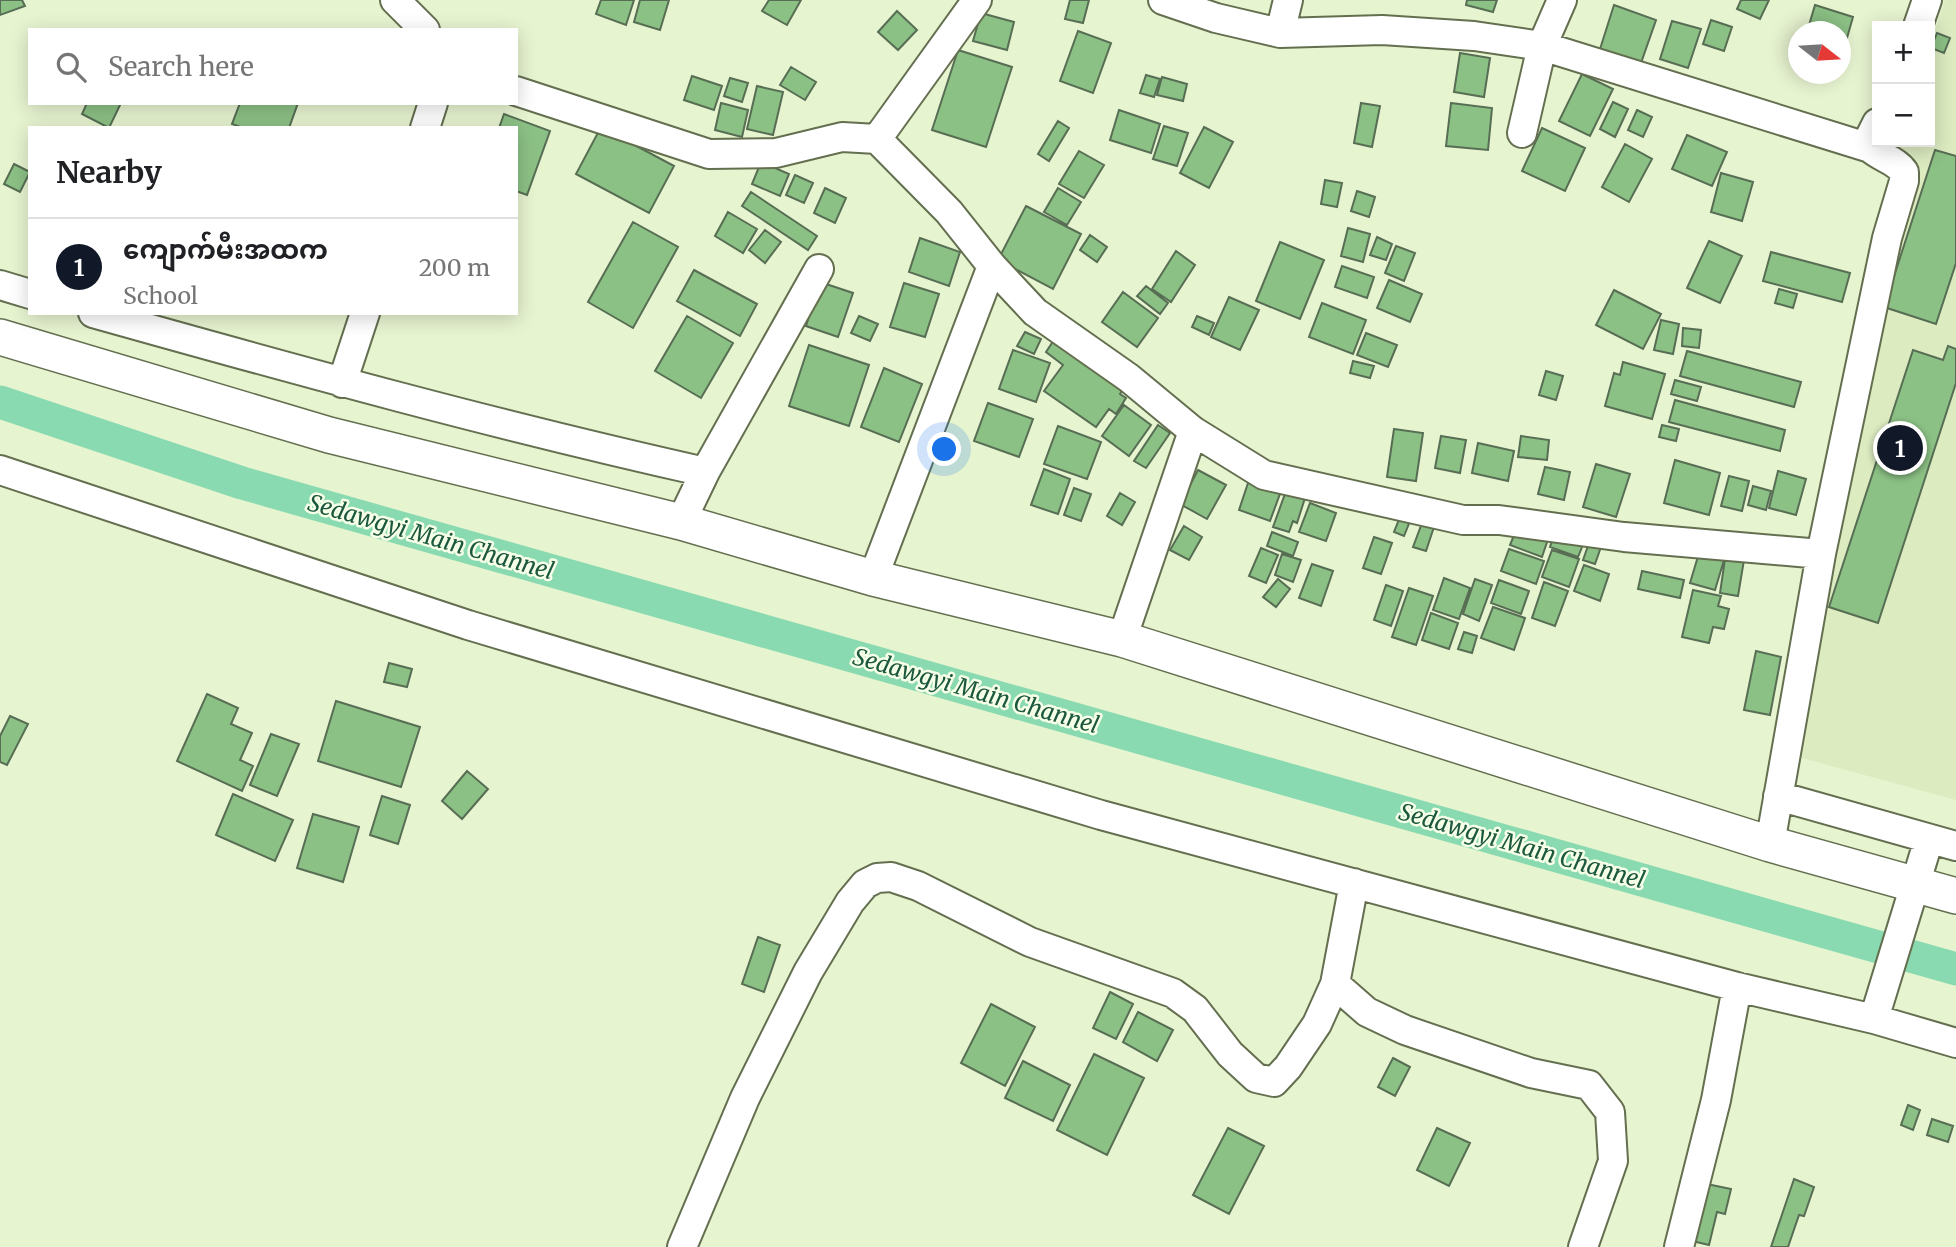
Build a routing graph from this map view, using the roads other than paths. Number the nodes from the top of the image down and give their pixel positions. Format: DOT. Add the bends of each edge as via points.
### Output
graph roads {
  1 [pos="395,0"];
  2 [pos="977,0"];
  3 [pos="1163,0"];
  4 [pos="1288,0"];
  5 [pos="1562,0"];
  6 [pos="1927,0"];
  7 [pos="1920,21"];
  8 [pos="423,28"];
  9 [pos="1280,33"];
  10 [pos="1542,46"];
  11 [pos="518,92"];
  12 [pos="431,105"];
  13 [pos="426,126"];
  14 [pos="1522,133"];
  15 [pos="1872,135"];
  16 [pos="877,139"];
  17 [pos="1877,147"];
  18 [pos="992,266"];
  19 [pos="819,269"];
  20 [pos="0,285"];
  21 [pos="28,293"];
  22 [pos="100,315"];
  23 [pos="364,315"];
  24 [pos="0,337"];
  25 [pos="342,383"];
  26 [pos="1193,431"];
  27 [pos="0,470"];
  28 [pos="705,472"];
  29 [pos="681,522"];
  30 [pos="1821,554"];
  31 [pos="873,578"];
  32 [pos="1122,639"];
  33 [pos="1778,796"];
  34 [pos="1929,839"];
  35 [pos="1770,844"];
  36 [pos="1956,846"];
  37 [pos="1354,883"];
  38 [pos="1956,896"];
  39 [pos="1912,898"];
  40 [pos="1335,984"];
  41 [pos="1737,987"];
  42 [pos="1878,1006"];
  43 [pos="1956,1043"];
  44 [pos="682,1247"];
  45 [pos="1583,1247"];
  46 [pos="1679,1247"];
  1 -- 8 [label="street"];
  2 -- 16 [label="street"];
  3 -- 9 [label="street"];
  4 -- 9 [label="street"];
  5 -- 10 [label="street"];
  6 -- 7 [label="street"];
  9 -- 10 [label="street" via="1382,30"];
  10 -- 14 [label="street"];
  10 -- 15 [label="street"];
  11 -- 16 [label="street" via="709,154 775,153 842,136"];
  12 -- 13 [label="street"];
  16 -- 18 [label="street" via="949,212"];
  17 -- 30 [label="street" via="1879,156 1899,165 1904,181 1887,238"];
  18 -- 26 [label="street" via="1035,312 1129,378"];
  18 -- 31 [label="street"];
  19 -- 28 [label="street"];
  20 -- 21 [label="street"];
  22 -- 25 [label="street"];
  23 -- 25 [label="street"];
  24 -- 29 [label="street" via="329,435"];
  25 -- 28 [label="street"];
  26 -- 30 [label="street" via="1264,475 1463,520"];
  26 -- 32 [label="street"];
  27 -- 37 [label="street" via="468,625 1101,815"];
  28 -- 29 [label="street"];
  29 -- 31 [label="street"];
  30 -- 33 [label="street"];
  31 -- 32 [label="street"];
  32 -- 35 [label="street"];
  33 -- 34 [label="street"];
  33 -- 35 [label="street"];
  34 -- 36 [label="street"];
  34 -- 39 [label="street"];
  35 -- 39 [label="street"];
  37 -- 40 [label="street"];
  37 -- 41 [label="street"];
  38 -- 39 [label="street"];
  39 -- 42 [label="street"];
  40 -- 44 [label="street" via="1317,1024 1288,1067 1274,1082 1256,1078 1230,1054 1195,1009 1173,993 1030,942 918,886 891,877 877,878 850,902 808,972 745,1098"];
  40 -- 45 [label="street" via="1367,1012 1405,1030 1531,1073 1588,1085 1610,1112 1613,1161"];
  41 -- 42 [label="street"];
  41 -- 46 [label="street" via="1716,1100"];
  42 -- 43 [label="street"];
}
